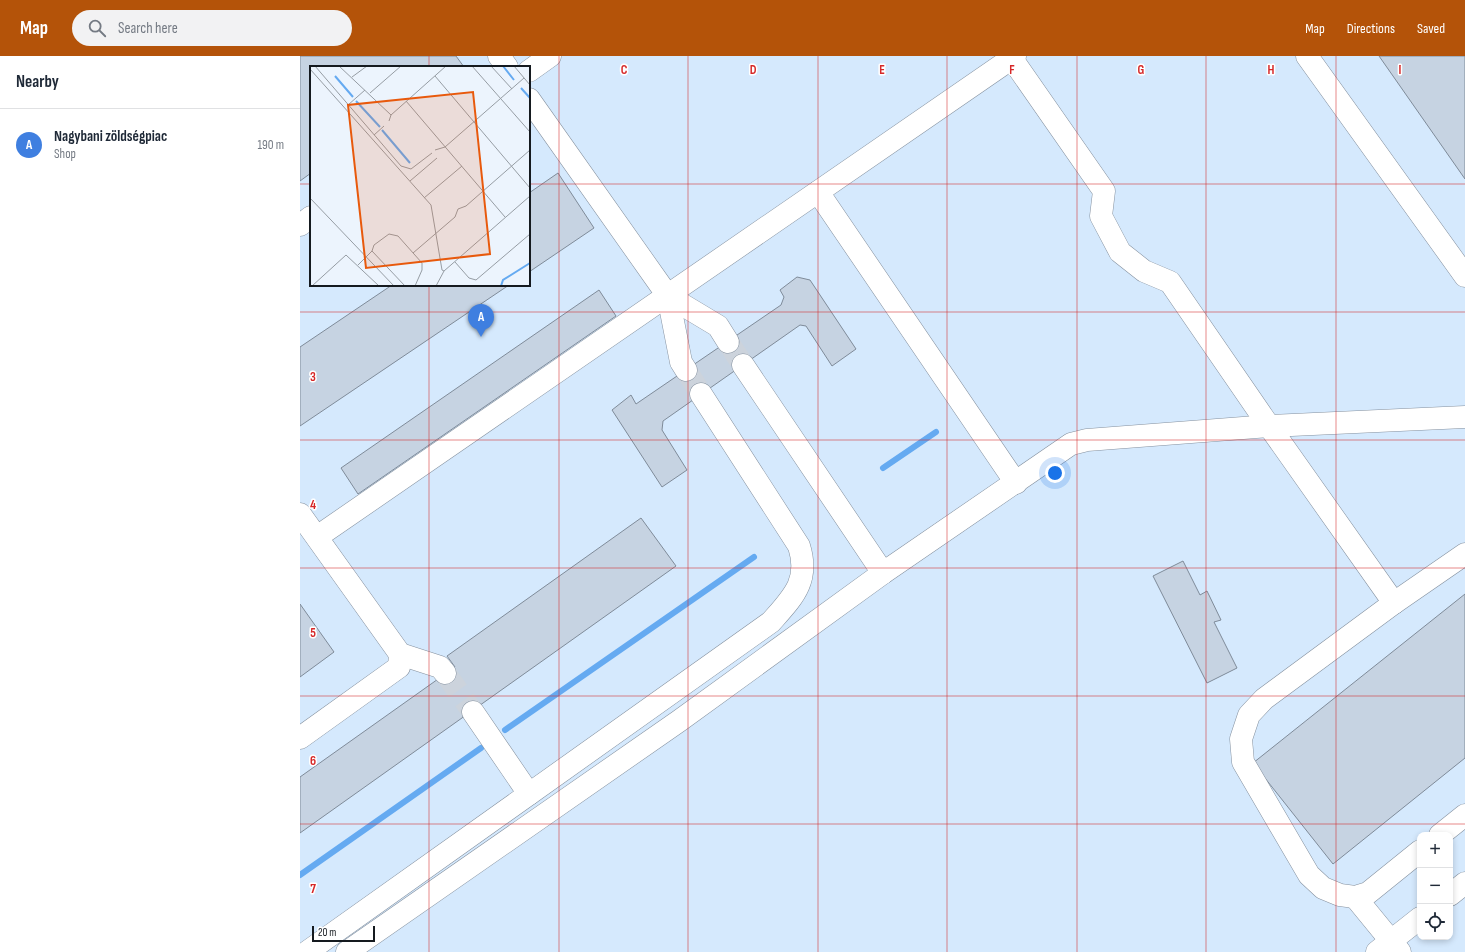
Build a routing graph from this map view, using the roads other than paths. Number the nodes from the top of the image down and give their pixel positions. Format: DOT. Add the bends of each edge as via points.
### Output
graph roads {
  1 [pos="499,56"];
  2 [pos="550,56"];
  3 [pos="1307,56"];
  4 [pos="1012,57"];
  5 [pos="506,66"];
  6 [pos="530,70"];
  7 [pos="530,100"];
  8 [pos="818,192"];
  9 [pos="310,218"];
  10 [pos="300,224"];
  11 [pos="1465,276"];
  12 [pos="668,296"];
  13 [pos="728,342"];
  14 [pos="743,365"];
  15 [pos="686,370"];
  16 [pos="701,394"];
  17 [pos="1465,417"];
  18 [pos="1269,426"];
  19 [pos="1016,483"];
  20 [pos="300,514"];
  21 [pos="317,537"];
  22 [pos="1465,554"];
  23 [pos="883,573"];
  24 [pos="1394,603"];
  25 [pos="400,654"];
  26 [pos="445,673"];
  27 [pos="473,712"];
  28 [pos="300,738"];
  29 [pos="529,794"];
  30 [pos="1465,815"];
  31 [pos="1444,832"];
  32 [pos="1417,853"];
  33 [pos="1465,883"];
  34 [pos="1453,892"];
  35 [pos="1355,897"];
  36 [pos="1417,921"];
  37 [pos="1389,948"];
  38 [pos="306,952"];
  39 [pos="347,952"];
  1 -- 5 [label="street"];
  2 -- 6 [label="street"];
  3 -- 11 [label="street"];
  4 -- 8 [label="street"];
  4 -- 18 [label="street" via="1104,191 1101,216 1120,252 1144,271 1170,282"];
  7 -- 12 [label="street"];
  8 -- 12 [label="street"];
  8 -- 19 [label="street"];
  9 -- 10 [label="street"];
  12 -- 13 [label="street" via="718,326"];
  12 -- 15 [label="street" via="681,362"];
  12 -- 21 [label="street"];
  14 -- 23 [label="street"];
  16 -- 29 [label="street" via="799,546 803,558 802,570 794,596 771,622"];
  17 -- 18 [label="street"];
  18 -- 19 [label="street" via="1087,440 1071,444"];
  18 -- 24 [label="street"];
  19 -- 23 [label="street"];
  20 -- 21 [label="street"];
  21 -- 25 [label="street"];
  22 -- 24 [label="street"];
  23 -- 39 [label="street" via="672,725"];
  24 -- 35 [label="street" via="1264,699 1249,715 1241,739 1243,762 1309,875 1323,888 1340,895"];
  25 -- 26 [label="street" via="440,667"];
  25 -- 28 [label="street" via="399,667"];
  27 -- 29 [label="street"];
  29 -- 38 [label="street"];
  30 -- 31 [label="street"];
  32 -- 35 [label="street" via="1368,892"];
  33 -- 34 [label="street"];
  35 -- 37 [label="street"];
  36 -- 37 [label="street"];
}
